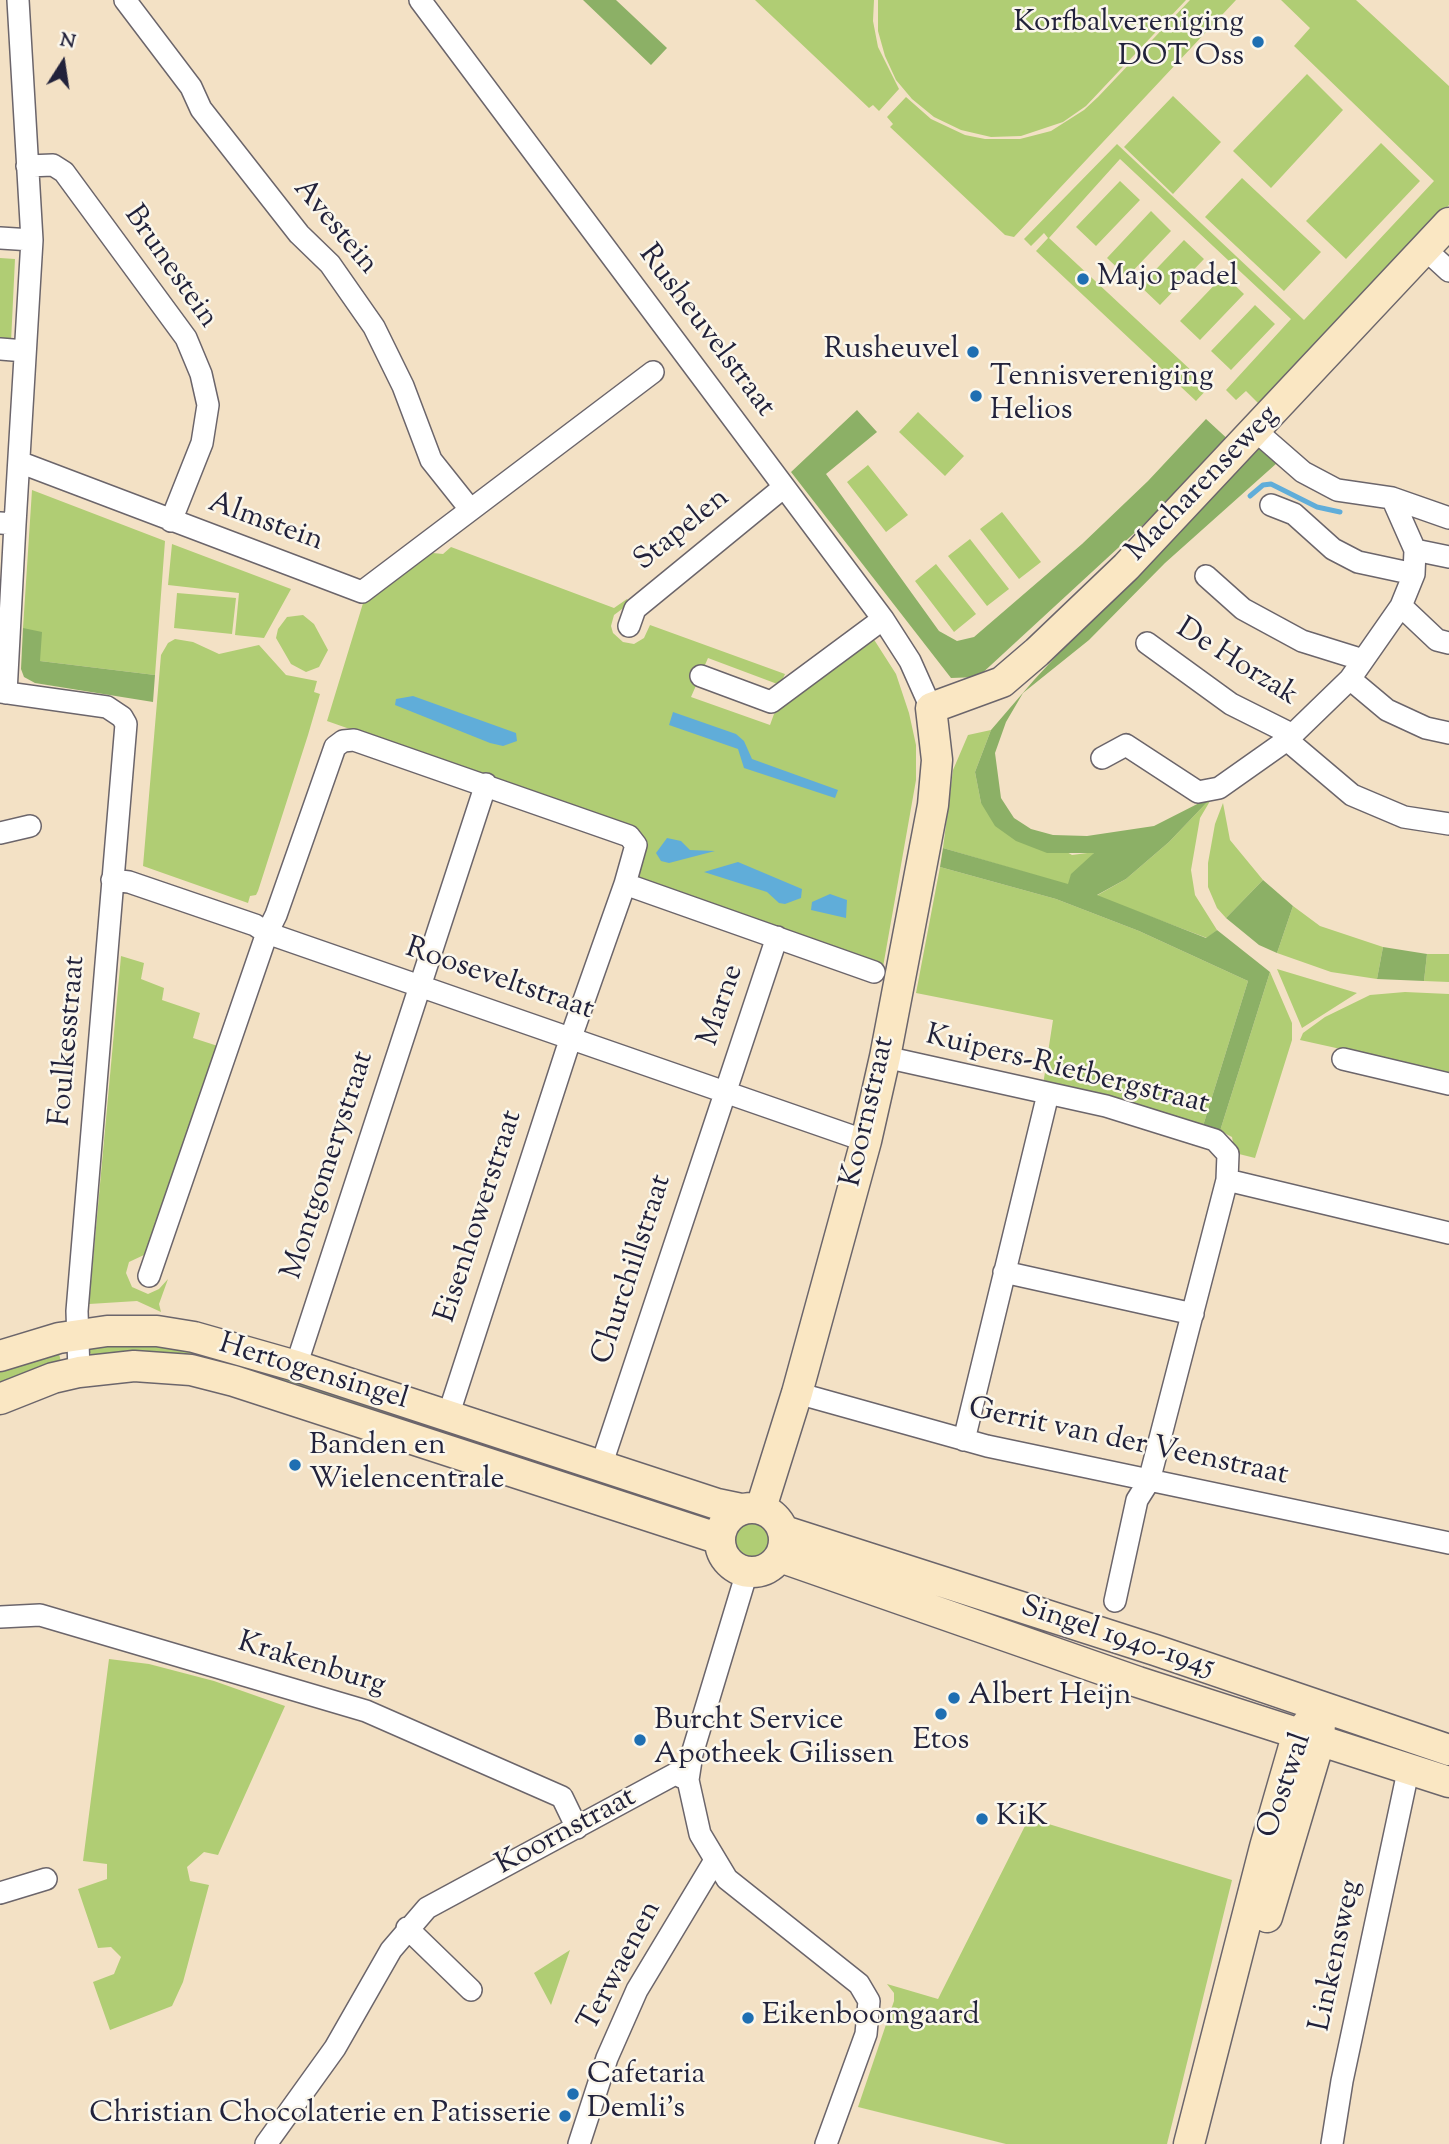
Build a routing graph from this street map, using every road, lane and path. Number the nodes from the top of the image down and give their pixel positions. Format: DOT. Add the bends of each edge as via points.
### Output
graph roads {
  1 [pos="18,0"];
  2 [pos="125,0"];
  3 [pos="419,0"];
  4 [pos="27,166"];
  5 [pos="1449,223"];
  6 [pos="0,238"];
  7 [pos="32,240"];
  8 [pos="1425,249"];
  9 [pos="1449,271"];
  10 [pos="0,349"];
  11 [pos="25,351"];
  12 [pos="653,372"];
  13 [pos="1255,431"];
  14 [pos="19,462"];
  15 [pos="784,488"];
  16 [pos="1392,498"];
  17 [pos="1271,506"];
  18 [pos="470,509"];
  19 [pos="1449,518"];
  20 [pos="171,521"];
  21 [pos="7,524"];
  22 [pos="1415,550"];
  23 [pos="1449,556"];
  24 [pos="1414,574"];
  25 [pos="1206,576"];
  26 [pos="1401,606"];
  27 [pos="883,619"];
  28 [pos="629,626"];
  29 [pos="1147,643"];
  30 [pos="1449,643"];
  31 [pos="1363,660"];
  32 [pos="701,676"];
  33 [pos="1350,679"];
  34 [pos="3,692"];
  35 [pos="931,708"];
  36 [pos="1449,733"];
  37 [pos="1290,738"];
  38 [pos="1102,758"];
  39 [pos="486,784"];
  40 [pos="1449,824"];
  41 [pos="30,826"];
  42 [pos="0,833"];
  43 [pos="113,880"];
  44 [pos="625,884"];
  45 [pos="267,933"];
  46 [pos="777,937"];
  47 [pos="874,971"];
  48 [pos="420,985"];
  49 [pos="570,1037"];
  50 [pos="884,1057"];
  51 [pos="1343,1059"];
  52 [pos="1449,1084"];
  53 [pos="724,1093"];
  54 [pos="1048,1094"];
  55 [pos="866,1141"];
  56 [pos="1227,1180"];
  57 [pos="1449,1233"];
  58 [pos="1004,1272"];
  59 [pos="149,1276"];
  60 [pos="1193,1314"];
  61 [pos="78,1336"];
  62 [pos="0,1356"];
  63 [pos="296,1366"];
  64 [pos="79,1372"];
  65 [pos="797,1393"];
  66 [pos="0,1399"];
  67 [pos="448,1416"];
  68 [pos="964,1440"];
  69 [pos="601,1466"];
  70 [pos="1149,1481"];
  71 [pos="751,1509"];
  72 [pos="720,1539"];
  73 [pos="1449,1543"];
  74 [pos="782,1544"];
  75 [pos="747,1572"];
  76 [pos="1115,1601"];
  77 [pos="0,1617"];
  78 [pos="1321,1708"];
  79 [pos="1318,1742"];
  80 [pos="1449,1750"];
  81 [pos="688,1780"];
  82 [pos="1406,1781"];
  83 [pos="1449,1782"];
  84 [pos="1449,1795"];
  85 [pos="578,1828"];
  86 [pos="714,1862"];
  87 [pos="46,1880"];
  88 [pos="0,1893"];
  89 [pos="407,1928"];
  90 [pos="471,1990"];
  91 [pos="272,2142"];
  92 [pos="579,2144"];
  93 [pos="827,2144"];
  94 [pos="1189,2144"];
  95 [pos="1202,2144"];
  96 [pos="1332,2144"];
  1 -- 4 [label="street"];
  2 -- 18 [label="street, Avestein" via="191,87 201,109 299,234 330,264 374,327 403,386 430,460"];
  3 -- 15 [label="street, Rusheuvelstraat"];
  4 -- 7 [label="street"];
  4 -- 20 [label="street, Brunestein" via="53,165 64,172 186,338 201,374 208,405 202,443"];
  5 -- 8 [label="main road, Macharenseweg"];
  6 -- 7 [label="street"];
  7 -- 11 [label="street"];
  8 -- 9 [label="street"];
  8 -- 13 [label="main road, Macharenseweg"];
  10 -- 11 [label="street"];
  11 -- 14 [label="street"];
  12 -- 18 [label="street"];
  13 -- 16 [label="street" via="1303,472 1337,490"];
  13 -- 35 [label="main road, Macharenseweg" via="1126,566 1002,682"];
  14 -- 20 [label="street, Almstein"];
  14 -- 21 [label="street"];
  15 -- 27 [label="street, Rusheuvelstraat"];
  15 -- 28 [label="street, Stapelen" via="635,608"];
  16 -- 19 [label="street"];
  16 -- 22 [label="street, De Horzak"];
  17 -- 24 [label="street" via="1294,514 1333,549 1358,562"];
  18 -- 20 [label="street, Almstein" via="362,592"];
  21 -- 34 [label="street"];
  22 -- 23 [label="street"];
  22 -- 24 [label="street, De Horzak"];
  24 -- 26 [label="street, De Horzak"];
  25 -- 31 [label="street, De Horzak" via="1243,609 1302,641"];
  26 -- 30 [label="street" via="1437,640"];
  26 -- 31 [label="street, De Horzak"];
  27 -- 32 [label="street" via="771,702"];
  27 -- 35 [label="street, Rusheuvelstraat" via="910,661"];
  29 -- 37 [label="street, De Horzak" via="1231,704"];
  31 -- 33 [label="street, De Horzak"];
  33 -- 36 [label="street" via="1387,710"];
  33 -- 37 [label="street, De Horzak"];
  34 -- 43 [label="street, Foulkesstraat" via="107,707 122,717 126,733"];
  35 -- 50 [label="main road, Koornstraat" via="937,760 933,805"];
  37 -- 38 [label="street, De Horzak" via="1219,789 1198,792 1126,745"];
  37 -- 40 [label="street, De Horzak" via="1352,795 1405,817"];
  39 -- 44 [label="street, Eisenhowerstraat" via="629,836 636,845"];
  39 -- 45 [label="street" via="354,740 343,741 335,747"];
  39 -- 48 [label="street, Montgomerystraat"];
  41 -- 42 [label="street"];
  43 -- 45 [label="street, Rooseveltstraat" via="255,925"];
  43 -- 61 [label="street, Foulkesstraat"];
  44 -- 46 [label="street"];
  44 -- 49 [label="street, Eisenhowerstraat"];
  45 -- 48 [label="street, Rooseveltstraat"];
  45 -- 59 [label="street"];
  46 -- 47 [label="street"];
  46 -- 53 [label="street, Marne"];
  48 -- 49 [label="street, Rooseveltstraat"];
  48 -- 63 [label="street, Montgomerystraat"];
  49 -- 53 [label="street, Rooseveltstraat"];
  49 -- 67 [label="street, Eisenhowerstraat"];
  50 -- 54 [label="street, Kuipers-Rietbergstraat"];
  50 -- 55 [label="main road, Koornstraat"];
  51 -- 52 [label="street"];
  53 -- 55 [label="street, Rooseveltstraat"];
  53 -- 69 [label="street, Churchillstraat"];
  54 -- 56 [label="street, Kuipers-Rietbergstraat" via="1106,1106 1215,1140 1228,1154"];
  54 -- 58 [label="street"];
  55 -- 65 [label="main road, Koornstraat"];
  56 -- 57 [label="street"];
  56 -- 60 [label="street"];
  58 -- 60 [label="street"];
  58 -- 68 [label="street"];
  60 -- 70 [label="street"];
  61 -- 62 [label="main road, Hertogensingel" via="26,1345"];
  61 -- 63 [label="main road, Hertogensingel" via="157,1331"];
  61 -- 64 [label="street, Foulkesstraat"];
  63 -- 67 [label="main road, Hertogensingel"];
  64 -- 66 [label="main road, Hertogensingel"];
  64 -- 72 [label="main road, Hertogensingel" via="163,1367 234,1381"];
  65 -- 68 [label="street, Gerrit van der Veenstraat"];
  65 -- 71 [label="main road, Koornstraat"];
  67 -- 69 [label="main road, Hertogensingel"];
  68 -- 70 [label="street, Gerrit van der Veenstraat"];
  69 -- 71 [label="main road, Hertogensingel"];
  70 -- 73 [label="street, Gerrit van der Veenstraat"];
  70 -- 76 [label="street" via="1137,1500"];
  71 -- 72 [label="main road" via="726,1521"];
  71 -- 74 [label="main road" via="771,1513"];
  72 -- 75 [label="main road" via="730,1564"];
  74 -- 75 [label="main road" via="765,1570"];
  74 -- 78 [label="main road, Singel 1940-1945" via="1155,1650"];
  74 -- 79 [label="main road, Singel 1940-1945"];
  75 -- 81 [label="street"];
  77 -- 85 [label="street, Krakenburg" via="40,1615 366,1711 562,1797"];
  78 -- 79 [label="main road, Oostwal"];
  78 -- 80 [label="main road, Singel 1940-1945"];
  79 -- 82 [label="street, Singel 1940-1945" via="1346,1762"];
  79 -- 83 [label="main road, Singel 1940-1945"];
  79 -- 94 [label="main road, Oostwal" via="1247,1914"];
  79 -- 95 [label="main road, Oostwal"];
  81 -- 85 [label="street, Koornstraat" via="676,1774"];
  81 -- 86 [label="street" via="700,1834"];
  82 -- 84 [label="street, Singel 1940-1945"];
  82 -- 96 [label="street, Linkensweg"];
  85 -- 89 [label="street, Koornstraat" via="427,1908"];
  86 -- 92 [label="street, Terwaenen" via="637,1990 607,2058"];
  86 -- 93 [label="street" via="738,1888 859,1984 869,2001 866,2034"];
  87 -- 88 [label="street"];
  89 -- 90 [label="street"];
  89 -- 91 [label="street, Koornstraat"];
}
